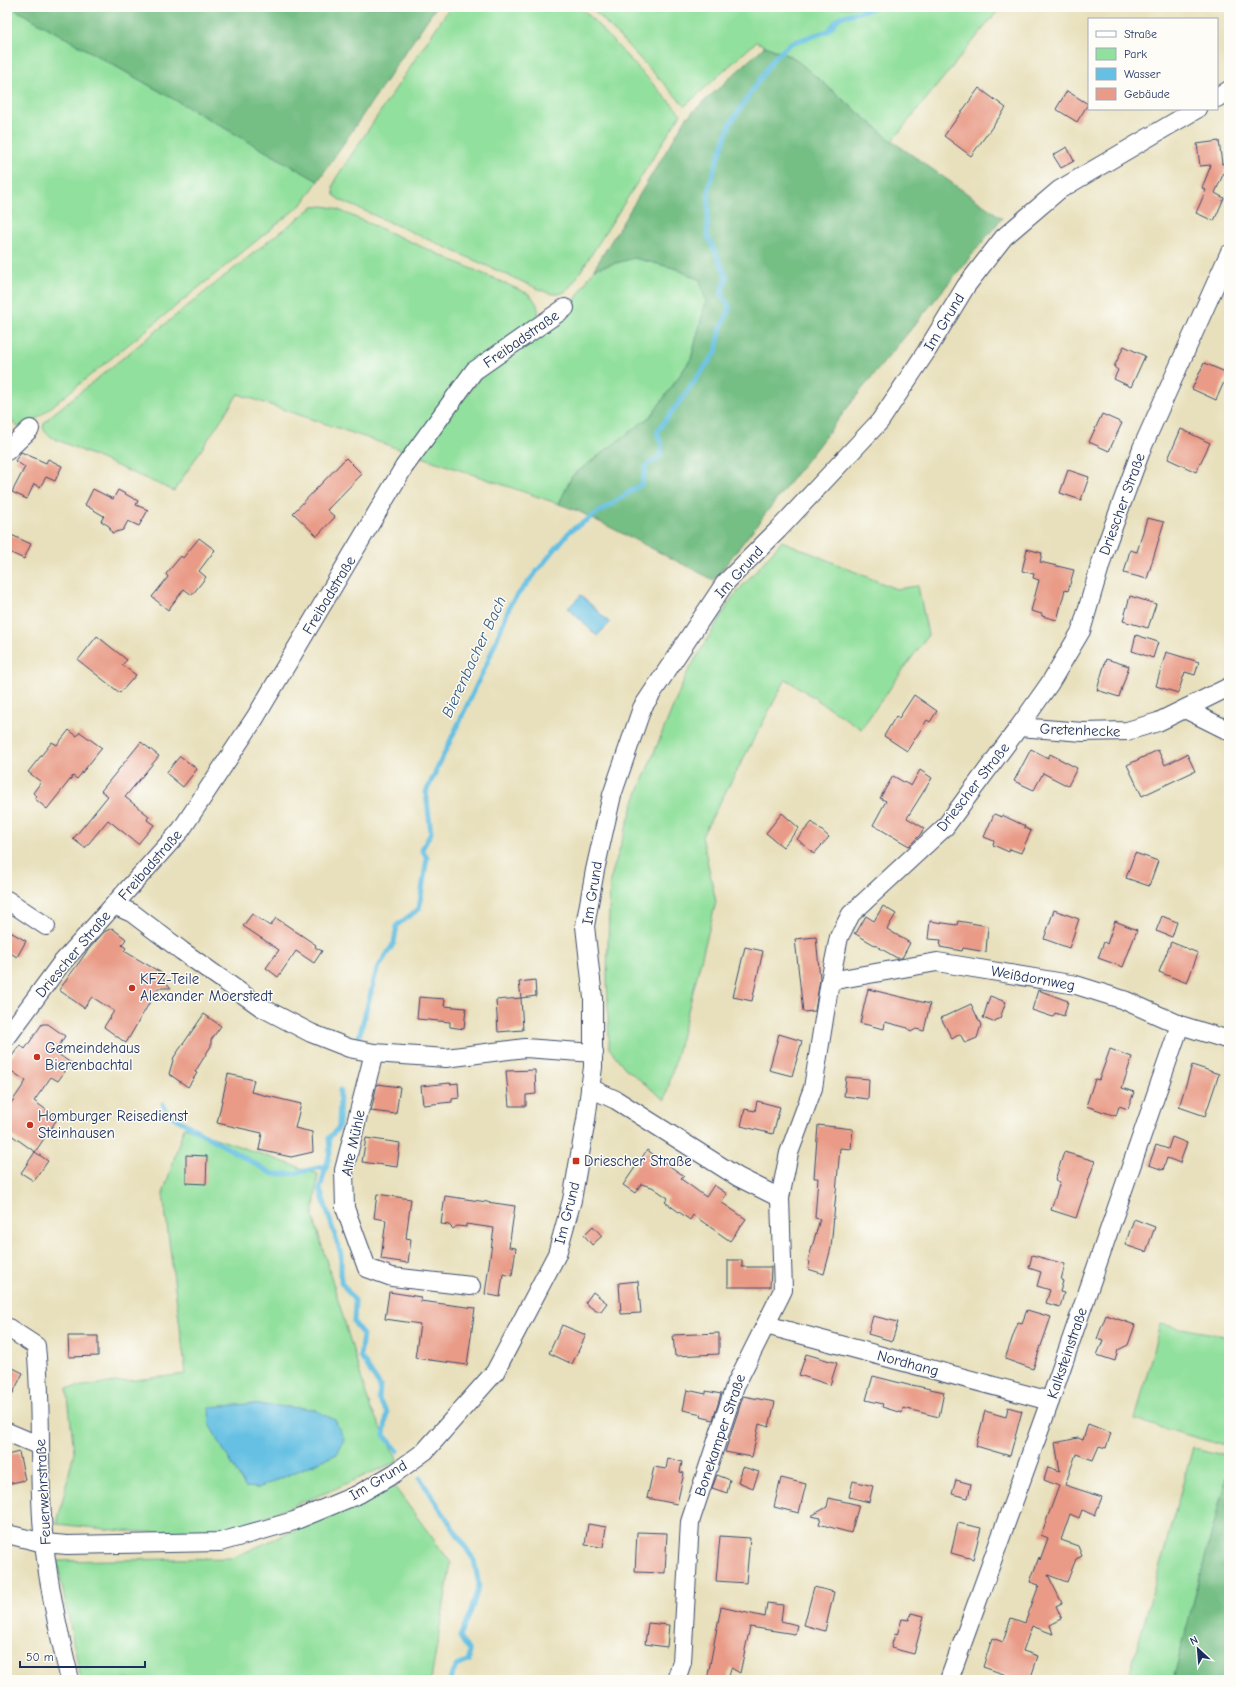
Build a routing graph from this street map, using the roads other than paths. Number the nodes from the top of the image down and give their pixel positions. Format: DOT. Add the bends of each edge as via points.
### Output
graph roads {
  1 [pos="1195,110"];
  2 [pos="1229,254"];
  3 [pos="565,308"];
  4 [pos="30,429"];
  5 [pos="7,451"];
  6 [pos="1229,687"];
  7 [pos="1184,709"];
  8 [pos="1019,727"];
  9 [pos="1229,730"];
  10 [pos="7,900"];
  11 [pos="114,905"];
  12 [pos="46,926"];
  13 [pos="830,981"];
  14 [pos="1180,1025"];
  15 [pos="7,1037"];
  16 [pos="1229,1040"];
  17 [pos="594,1053"];
  18 [pos="374,1054"];
  19 [pos="590,1088"];
  20 [pos="780,1198"];
  21 [pos="471,1286"];
  22 [pos="766,1325"];
  23 [pos="7,1327"];
  24 [pos="1050,1401"];
  25 [pos="7,1432"];
  26 [pos="40,1446"];
  27 [pos="7,1534"];
  28 [pos="44,1543"];
  29 [pos="66,1677"];
  30 [pos="676,1680"];
  31 [pos="949,1680"];
  1 -- 17 [label="street, Im Grund" via="1059,190 1004,237 966,286 880,421 725,583 642,708 612,795 585,926 593,998"];
  2 -- 8 [label="street, Driescher Straße" via="1142,448 1106,546 1081,631 1050,683"];
  3 -- 11 [label="street, Freibadstraße" via="474,372 404,467 255,718 181,830"];
  4 -- 5 [label="street"];
  6 -- 7 [label="street, Gretenhecke"];
  7 -- 8 [label="street, Gretenhecke" via="1158,722 1127,731 1083,732"];
  7 -- 9 [label="street"];
  8 -- 13 [label="street, Driescher Straße" via="945,827 851,914 839,937"];
  10 -- 12 [label="street"];
  11 -- 15 [label="street, Driescher Straße" via="60,965"];
  11 -- 18 [label="street, Driescher Straße" via="132,913 261,1007 311,1033 349,1048"];
  13 -- 14 [label="street, Weißdornweg" via="937,962 1076,984 1124,1000"];
  13 -- 20 [label="street, Driescher Straße" via="813,1088 789,1153"];
  14 -- 16 [label="street, Weißdornweg"];
  14 -- 24 [label="street, Kalksteinstraße"];
  17 -- 18 [label="street, Driescher Straße" via="524,1048 446,1058"];
  17 -- 19 [label="street, Im Grund"];
  18 -- 21 [label="street, Alte Mühle" via="344,1170 345,1208 367,1268 392,1277"];
  19 -- 20 [label="street" via="616,1100 738,1177"];
  19 -- 28 [label="street, Im Grund" via="572,1200 557,1254 495,1372 425,1451 395,1473 359,1494 294,1520 220,1542 67,1545"];
  20 -- 22 [label="street, Bonekamper Straße" via="784,1290"];
  22 -- 24 [label="street, Nordhang"];
  22 -- 30 [label="street, Bonekamper Straße" via="734,1386 690,1522 682,1662"];
  23 -- 26 [label="street, Feuerwehrstraße" via="36,1346 40,1383"];
  24 -- 31 [label="street, Kalksteinstraße"];
  25 -- 26 [label="street"];
  26 -- 28 [label="street, Feuerwehrstraße"];
  27 -- 28 [label="street, Im Grund"];
  28 -- 29 [label="street, Feuerwehrstraße"];
}
